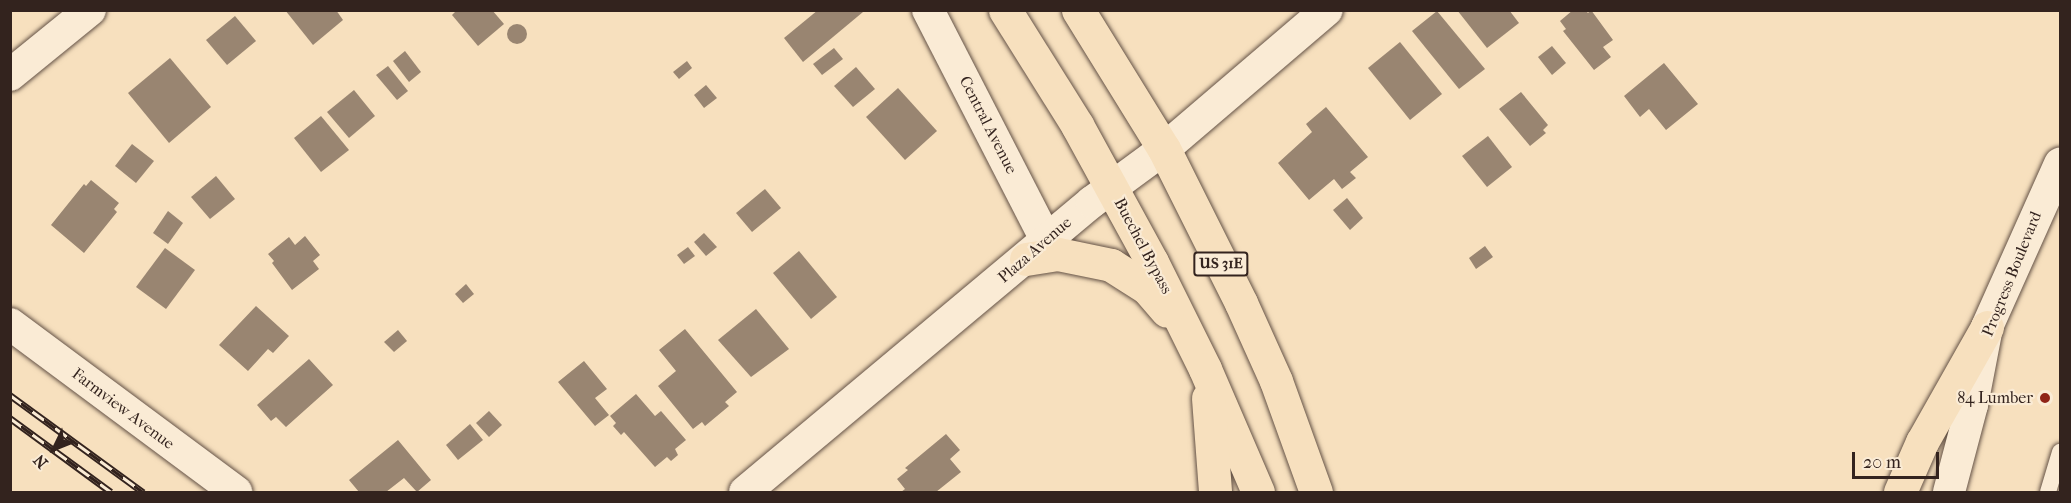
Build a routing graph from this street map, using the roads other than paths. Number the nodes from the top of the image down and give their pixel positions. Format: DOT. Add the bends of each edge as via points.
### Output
graph roads {
  1 [pos="90,10"];
  2 [pos="928,10"];
  3 [pos="1005,10"];
  4 [pos="1078,10"];
  5 [pos="1327,10"];
  6 [pos="10,75"];
  7 [pos="1164,149"];
  8 [pos="2061,164"];
  9 [pos="1113,189"];
  10 [pos="1036,249"];
  11 [pos="10,324"];
  12 [pos="1987,327"];
  13 [pos="1190,336"];
  14 [pos="1205,369"];
  15 [pos="1299,442"];
  16 [pos="2061,452"];
  17 [pos="236,492"];
  18 [pos="745,492"];
  19 [pos="1215,492"];
  20 [pos="1258,492"];
  21 [pos="1316,492"];
  22 [pos="1333,492"];
  23 [pos="1900,492"];
  24 [pos="1949,492"];
  25 [pos="2048,492"];
  1 -- 6 [label="street"];
  2 -- 10 [label="street, Central Avenue"];
  3 -- 9 [label="main road, Buechel Bypass"];
  4 -- 7 [label="main road, US 31E"];
  5 -- 7 [label="street, Plaza Avenue"];
  7 -- 9 [label="street, Plaza Avenue"];
  7 -- 15 [label="main road, US 31E" via="1241,303"];
  8 -- 12 [label="street, Progress Boulevard"];
  9 -- 10 [label="street, Plaza Avenue"];
  9 -- 13 [label="main road, Buechel Bypass"];
  10 -- 13 [label="main road" via="1111,265 1147,288"];
  10 -- 18 [label="street, Plaza Avenue"];
  11 -- 17 [label="street, Farmview Avenue"];
  12 -- 23 [label="main road" via="1922,442"];
  12 -- 24 [label="street, Progress Boulevard"];
  13 -- 14 [label="main road, Buechel Bypass"];
  14 -- 19 [label="main road"];
  14 -- 20 [label="main road, Buechel Bypass"];
  15 -- 21 [label="main road, US 31E"];
  15 -- 22 [label="main road"];
  16 -- 25 [label="lane"];
}
